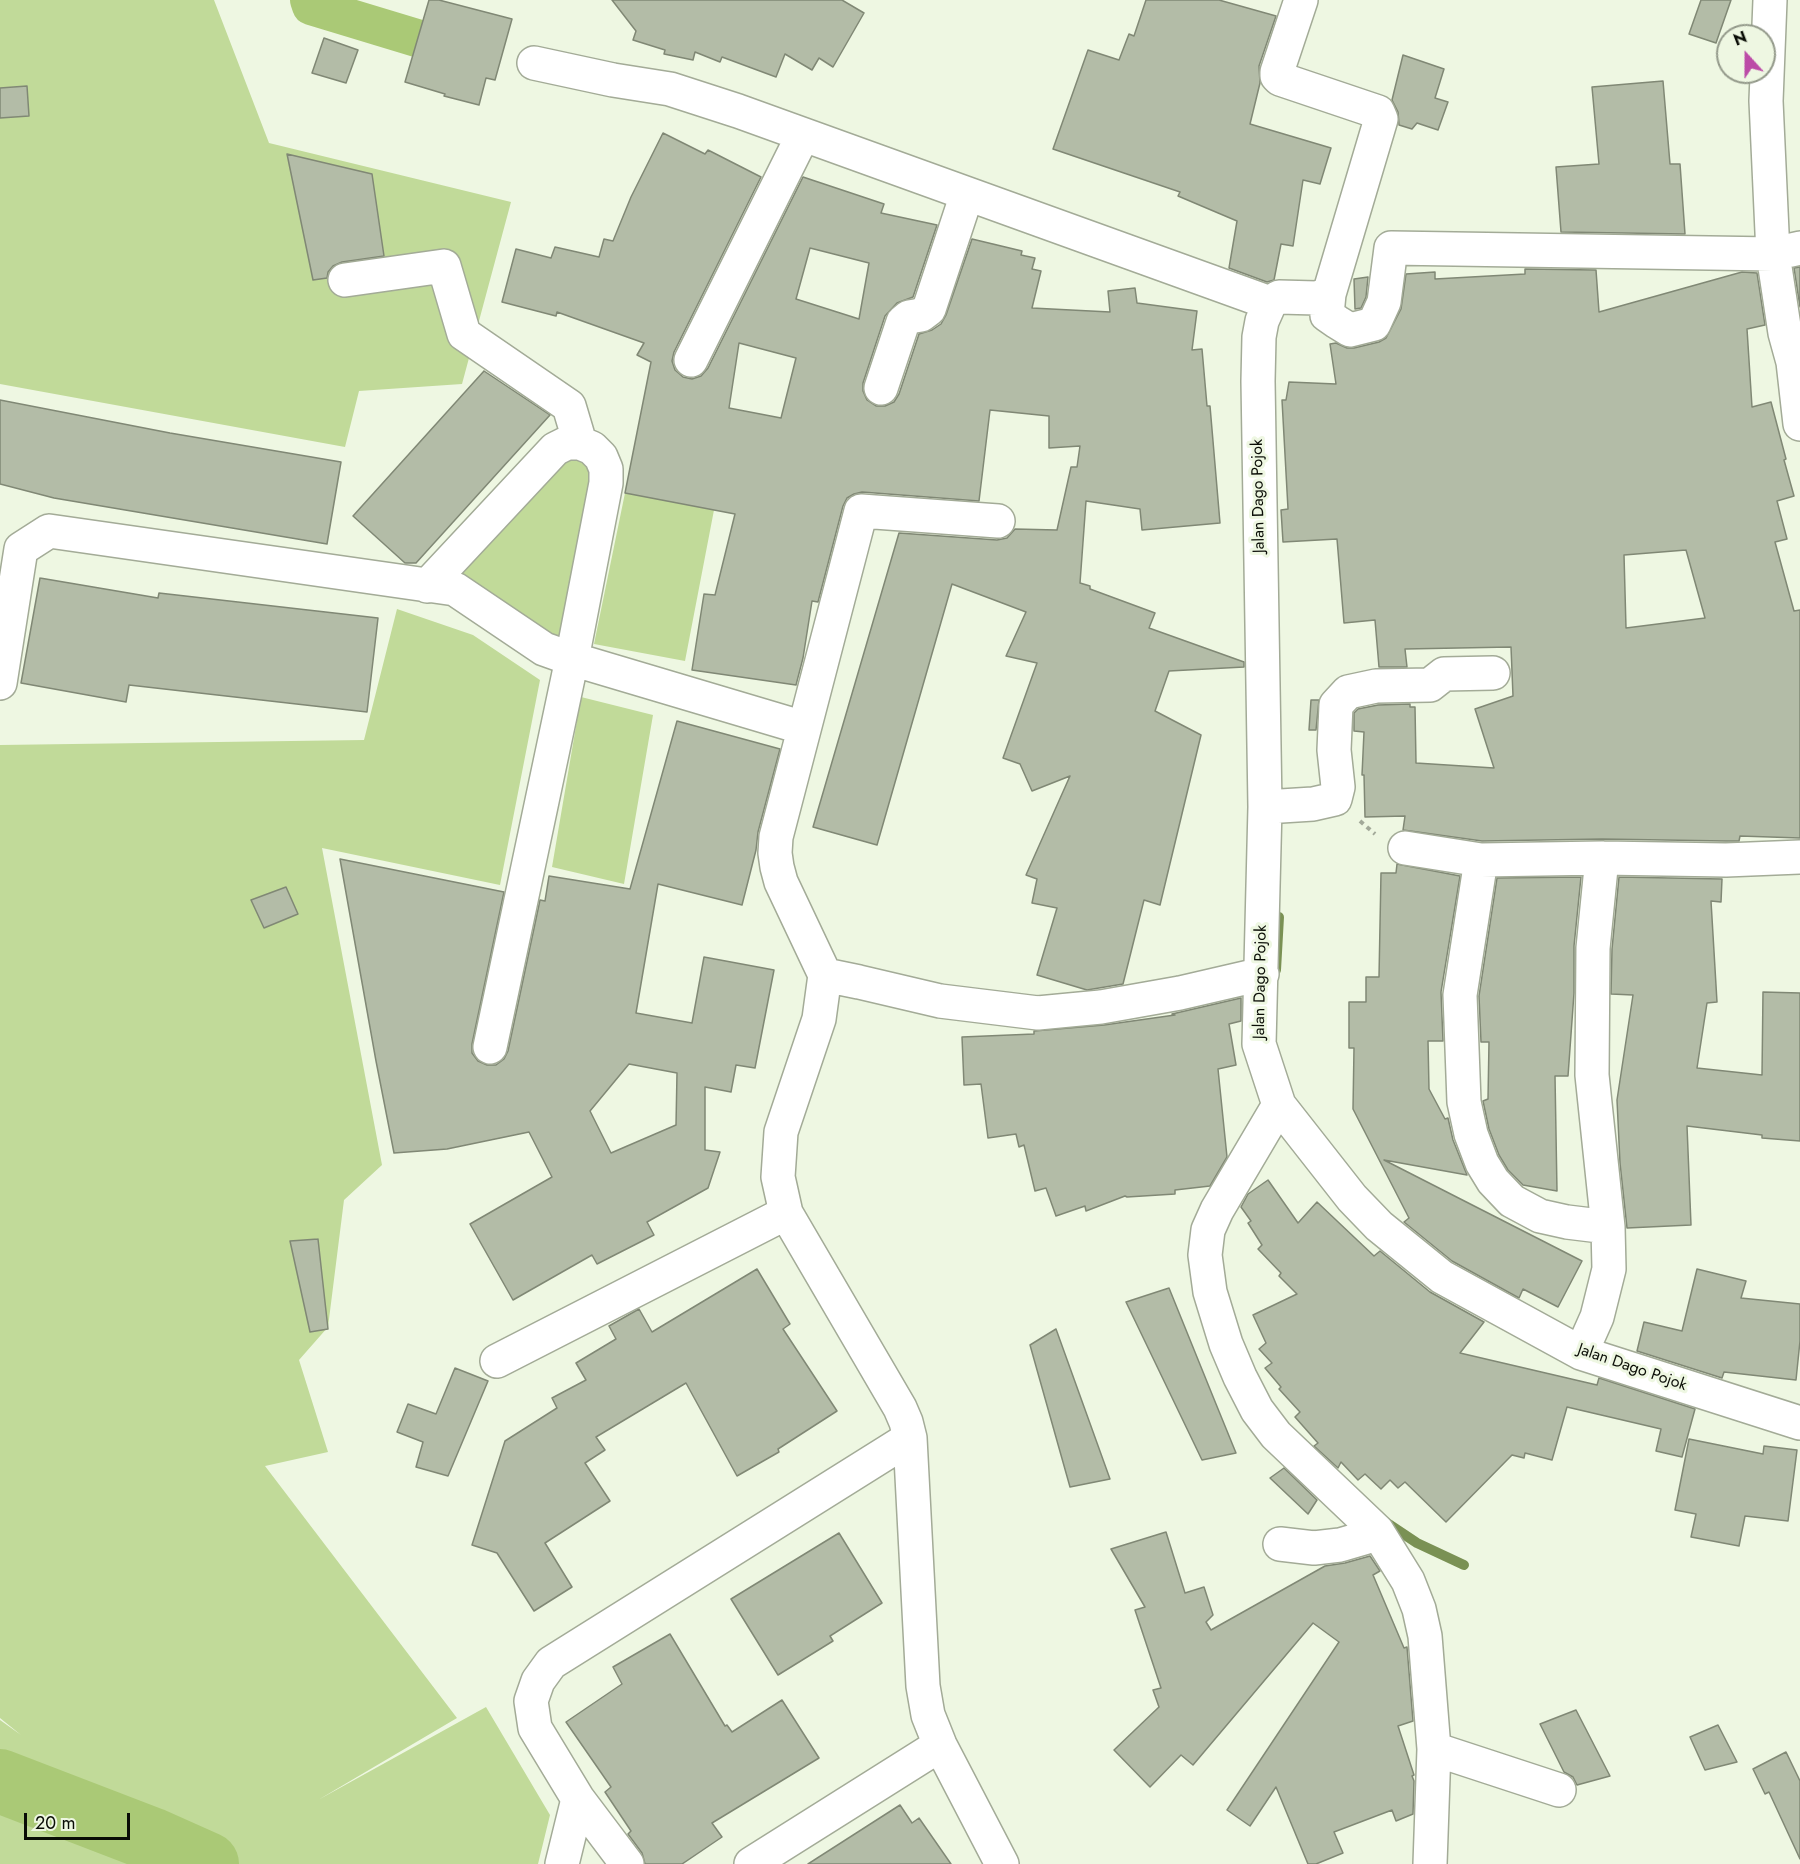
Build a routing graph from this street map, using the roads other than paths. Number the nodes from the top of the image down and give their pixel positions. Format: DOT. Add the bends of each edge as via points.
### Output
graph roads {
  1 [pos="1300,0"];
  2 [pos="1770,0"];
  3 [pos="534,63"];
  4 [pos="803,135"];
  5 [pos="966,194"];
  6 [pos="1786,251"];
  7 [pos="345,280"];
  8 [pos="1323,296"];
  9 [pos="1275,300"];
  10 [pos="691,360"];
  11 [pos="1796,364"];
  12 [pos="881,388"];
  13 [pos="1800,424"];
  14 [pos="580,443"];
  15 [pos="998,521"];
  16 [pos="427,586"];
  17 [pos="572,659"];
  18 [pos="1492,673"];
  19 [pos="0,683"];
  20 [pos="804,728"];
  21 [pos="1265,807"];
  22 [pos="1405,848"];
  23 [pos="1800,856"];
  24 [pos="1602,858"];
  25 [pos="1481,860"];
  26 [pos="1262,974"];
  27 [pos="825,975"];
  28 [pos="490,1047"];
  29 [pos="1279,1105"];
  30 [pos="786,1212"];
  31 [pos="1608,1227"];
  32 [pos="1581,1353"];
  33 [pos="497,1361"];
  34 [pos="1800,1423"];
  35 [pos="910,1438"];
  36 [pos="1377,1532"];
  37 [pos="1280,1544"];
  38 [pos="940,1745"];
  39 [pos="1434,1749"];
  40 [pos="1559,1790"];
  41 [pos="578,1799"];
  42 [pos="562,1864"];
  43 [pos="627,1864"];
  44 [pos="751,1864"];
  45 [pos="1002,1864"];
  46 [pos="1430,1864"];
  1 -- 8 [label="street" via="1277,76 1378,112 1381,119"];
  2 -- 6 [label="street" via="1766,101"];
  3 -- 4 [label="street" via="670,89"];
  4 -- 5 [label="street"];
  4 -- 10 [label="street"];
  5 -- 9 [label="street"];
  5 -- 12 [label="street" via="929,309 903,322"];
  6 -- 8 [label="street" via="1391,248 1384,302 1374,324 1350,330 1327,315"];
  6 -- 11 [label="street" via="1785,333"];
  7 -- 14 [label="street" via="444,266 464,334 569,406"];
  8 -- 9 [label="street"];
  9 -- 21 [label="street, Jalan Dago Pojok" via="1262,321 1258,381"];
  11 -- 13 [label="street"];
  14 -- 16 [label="street" via="555,448"];
  14 -- 17 [label="street" via="601,457 606,483"];
  15 -- 20 [label="street" via="861,511"];
  16 -- 17 [label="street" via="455,589 544,649"];
  16 -- 19 [label="street" via="49,531 21,549"];
  17 -- 20 [label="street"];
  17 -- 28 [label="street"];
  18 -- 21 [label="street" via="1444,674 1430,685 1376,686 1348,692 1336,705 1335,799"];
  20 -- 27 [label="street" via="775,853 781,882"];
  21 -- 26 [label="street, Jalan Dago Pojok"];
  22 -- 25 [label="street"];
  23 -- 24 [label="street" via="1726,860"];
  24 -- 25 [label="street"];
  24 -- 31 [label="street" via="1593,948 1592,1075"];
  25 -- 31 [label="street" via="1460,995 1463,1091 1471,1134 1493,1181 1512,1201 1549,1218"];
  26 -- 27 [label="street" via="1101,1007 1038,1013 940,1001"];
  26 -- 29 [label="street, Jalan Dago Pojok" via="1259,1044"];
  27 -- 30 [label="street" via="819,1020 781,1132 778,1178"];
  29 -- 32 [label="street, Jalan Dago Pojok" via="1379,1226 1442,1277"];
  29 -- 36 [label="street" via="1208,1230 1205,1255 1210,1292 1226,1344 1257,1410 1276,1435"];
  30 -- 33 [label="street"];
  30 -- 35 [label="street" via="900,1408"];
  31 -- 32 [label="street" via="1610,1269 1597,1317"];
  32 -- 34 [label="street, Jalan Dago Pojok"];
  35 -- 38 [label="street" via="923,1686 928,1715"];
  35 -- 41 [label="street" via="551,1663 538,1681 531,1701 535,1728"];
  36 -- 37 [label="street" via="1340,1545 1314,1548"];
  36 -- 39 [label="street" via="1408,1581 1419,1610 1425,1636"];
  38 -- 44 [label="street"];
  38 -- 45 [label="street"];
  39 -- 40 [label="street"];
  39 -- 46 [label="street"];
  41 -- 42 [label="street"];
  41 -- 43 [label="street"];
}
